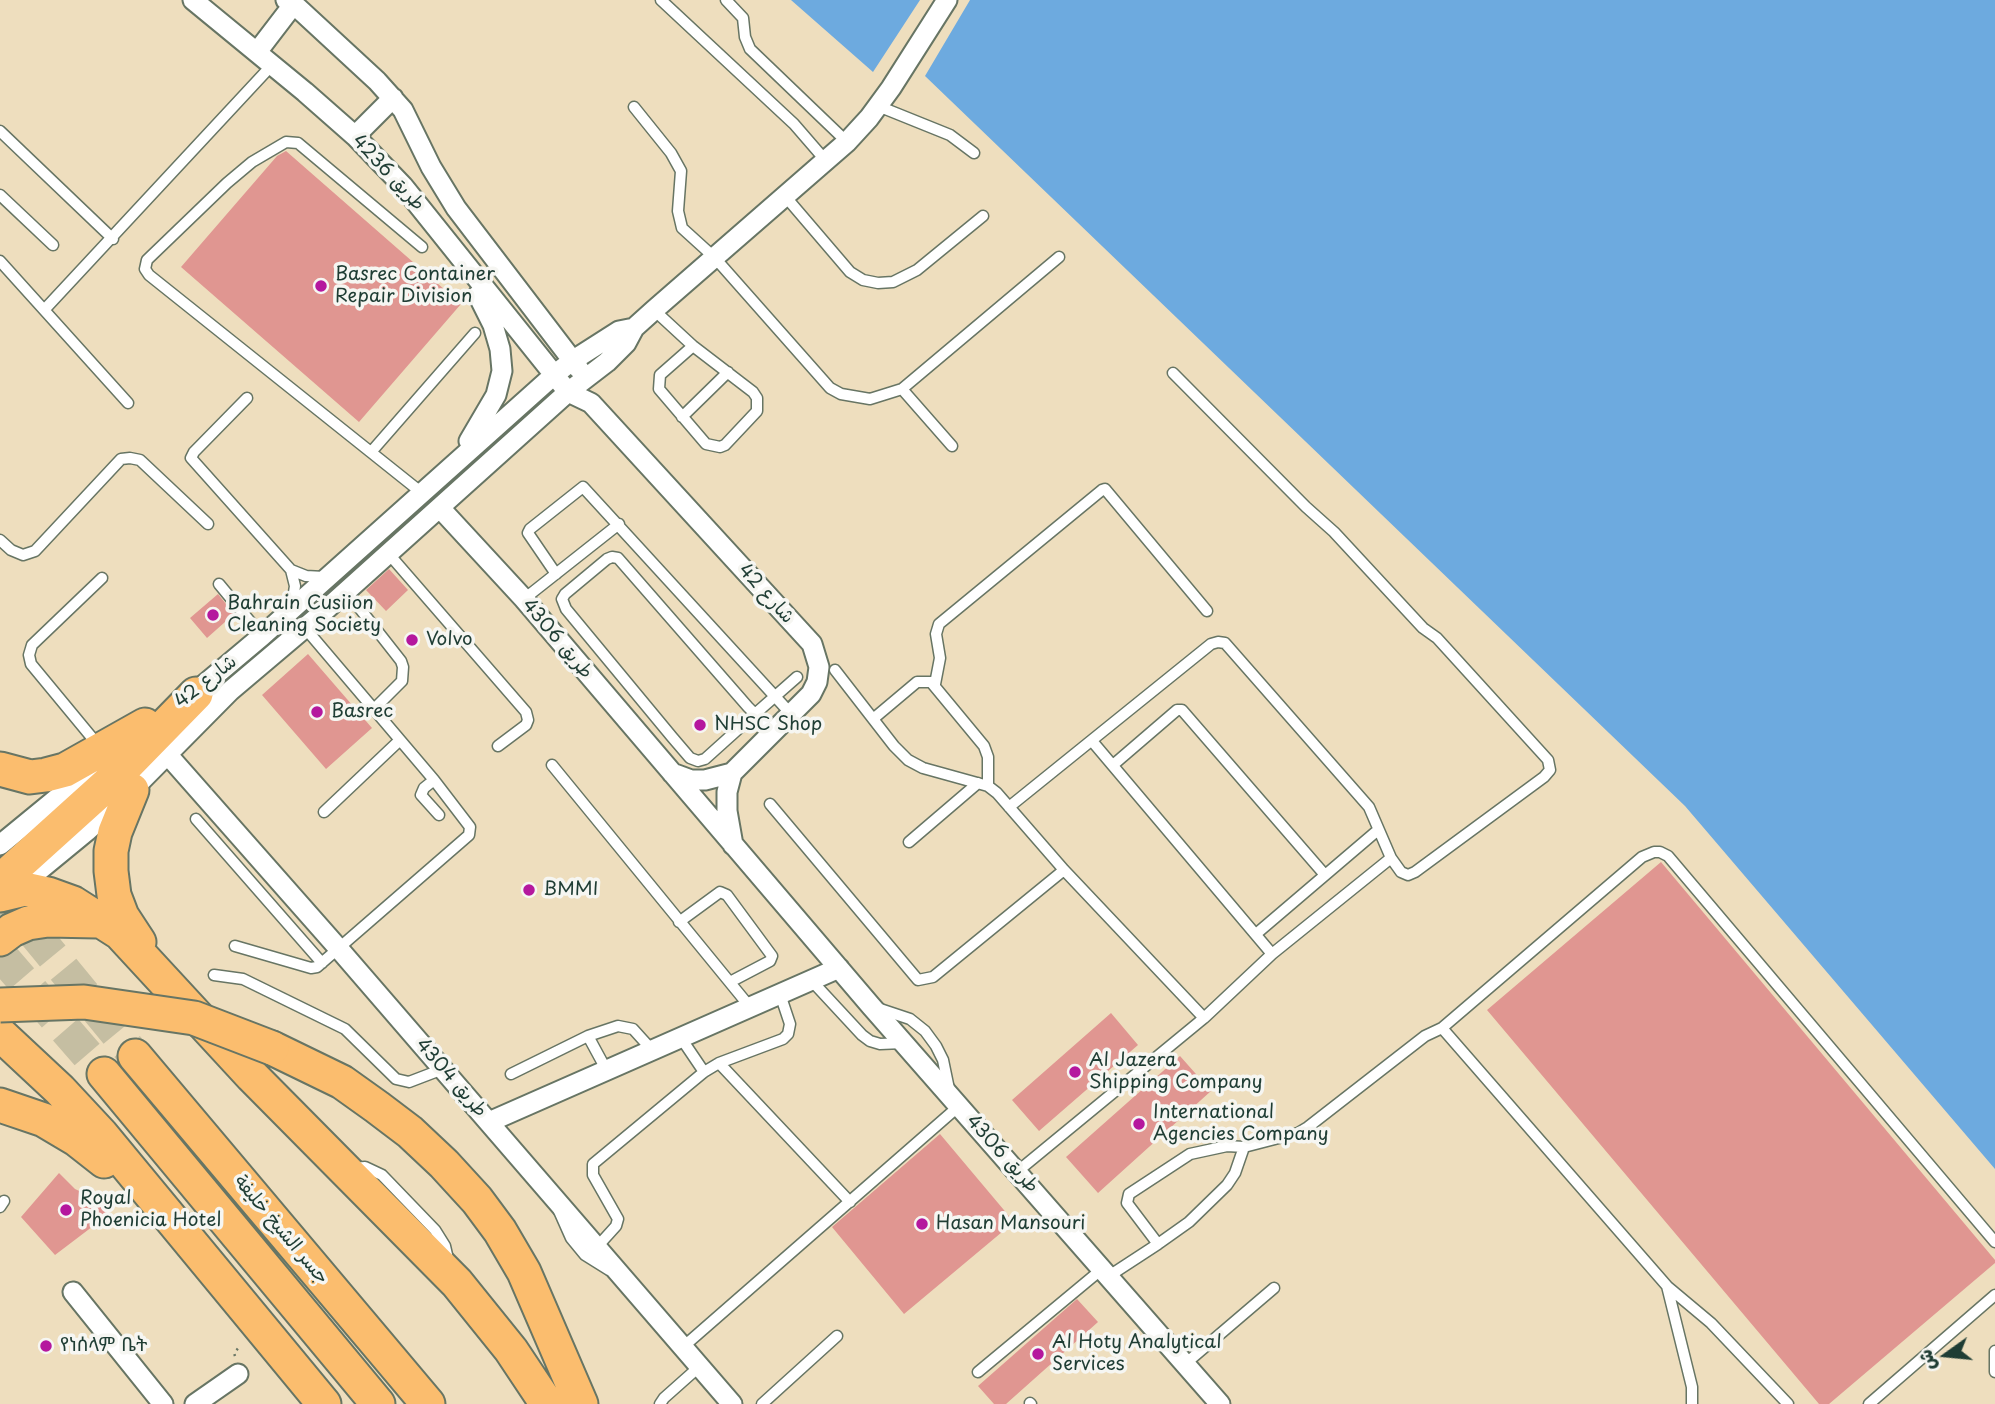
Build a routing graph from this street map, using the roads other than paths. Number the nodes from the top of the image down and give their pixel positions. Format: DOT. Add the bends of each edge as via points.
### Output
graph roads {
  1 [pos="193,0"];
  2 [pos="661,0"];
  3 [pos="726,0"];
  4 [pos="947,0"];
  5 [pos="290,3"];
  6 [pos="264,59"];
  7 [pos="393,98"];
  8 [pos="878,106"];
  9 [pos="634,107"];
  10 [pos="0,131"];
  11 [pos="355,136"];
  12 [pos="847,142"];
  13 [pos="974,153"];
  14 [pos="826,160"];
  15 [pos="0,195"];
  16 [pos="785,196"];
  17 [pos="984,216"];
  18 [pos="113,239"];
  19 [pos="53,245"];
  20 [pos="422,247"];
  21 [pos="458,256"];
  22 [pos="1059,257"];
  23 [pos="715,258"];
  24 [pos="0,261"];
  25 [pos="46,309"];
  26 [pos="654,310"];
  27 [pos="634,328"];
  28 [pos="475,333"];
  29 [pos="693,346"];
  30 [pos="572,360"];
  31 [pos="728,372"];
  32 [pos="1173,373"];
  33 [pos="554,375"];
  34 [pos="586,379"];
  35 [pos="902,389"];
  36 [pos="568,392"];
  37 [pos="247,398"];
  38 [pos="128,403"];
  39 [pos="591,403"];
  40 [pos="682,417"];
  41 [pos="952,446"];
  42 [pos="372,451"];
  43 [pos="455,461"];
  44 [pos="422,493"];
  45 [pos="440,508"];
  46 [pos="208,524"];
  47 [pos="619,524"];
  48 [pos="0,540"];
  49 [pos="388,553"];
  50 [pos="291,570"];
  51 [pos="556,574"];
  52 [pos="329,576"];
  53 [pos="102,578"];
  54 [pos="219,584"];
  55 [pos="346,591"];
  56 [pos="524,599"];
  57 [pos="290,610"];
  58 [pos="1207,611"];
  59 [pos="304,628"];
  60 [pos="262,636"];
  61 [pos="827,668"];
  62 [pos="797,677"];
  63 [pos="934,684"];
  64 [pos="196,694"];
  65 [pos="775,698"];
  66 [pos="373,709"];
  67 [pos="755,714"];
  68 [pos="792,715"];
  69 [pos="873,719"];
  70 [pos="145,725"];
  71 [pos="773,734"];
  72 [pos="400,740"];
  73 [pos="1092,741"];
  74 [pos="498,746"];
  75 [pos="103,750"];
  76 [pos="685,751"];
  77 [pos="167,754"];
  78 [pos="552,765"];
  79 [pos="1113,765"];
  80 [pos="666,768"];
  81 [pos="0,769"];
  82 [pos="732,773"];
  83 [pos="433,780"];
  84 [pos="983,784"];
  85 [pos="132,790"];
  86 [pos="770,804"];
  87 [pos="1009,807"];
  88 [pos="324,812"];
  89 [pos="439,815"];
  90 [pos="196,819"];
  91 [pos="1378,830"];
  92 [pos="909,842"];
  93 [pos="3,843"];
  94 [pos="733,846"];
  95 [pos="1391,858"];
  96 [pos="1064,870"];
  97 [pos="1325,875"];
  98 [pos="8,883"];
  99 [pos="103,921"];
  100 [pos="679,922"];
  101 [pos="1256,934"];
  102 [pos="0,939"];
  103 [pos="235,946"];
  104 [pos="339,948"];
  105 [pos="1272,954"];
  106 [pos="322,963"];
  107 [pos="839,968"];
  108 [pos="214,975"];
  109 [pos="811,980"];
  110 [pos="166,982"];
  111 [pos="730,982"];
  112 [pos="780,994"];
  113 [pos="0,1005"];
  114 [pos="871,1006"];
  115 [pos="750,1007"];
  116 [pos="1204,1018"];
  117 [pos="1441,1028"];
  118 [pos="0,1034"];
  119 [pos="588,1036"];
  120 [pos="681,1038"];
  121 [pos="903,1042"];
  122 [pos="652,1050"];
  123 [pos="135,1056"];
  124 [pos="719,1063"];
  125 [pos="443,1069"];
  126 [pos="607,1071"];
  127 [pos="704,1072"];
  128 [pos="104,1074"];
  129 [pos="510,1074"];
  130 [pos="955,1101"];
  131 [pos="0,1105"];
  132 [pos="489,1122"];
  133 [pos="1244,1147"];
  134 [pos="1018,1171"];
  135 [pos="555,1199"];
  136 [pos="850,1202"];
  137 [pos="173,1222"];
  138 [pos="1995,1242"];
  139 [pos="1158,1244"];
  140 [pos="597,1247"];
  141 [pos="1106,1272"];
  142 [pos="622,1276"];
  143 [pos="1667,1286"];
  144 [pos="1274,1288"];
  145 [pos="73,1292"];
  146 [pos="1995,1295"];
  147 [pos="837,1336"];
  148 [pos="683,1347"];
  149 [pos="1995,1351"];
  150 [pos="1185,1364"];
  151 [pos="700,1366"];
  152 [pos="1995,1372"];
  153 [pos="978,1373"];
  154 [pos="238,1374"];
  155 [pos="163,1404"];
  156 [pos="195,1404"];
  157 [pos="324,1404"];
  158 [pos="378,1404"];
  159 [pos="428,1404"];
  160 [pos="547,1404"];
  161 [pos="581,1404"];
  162 [pos="660,1404"];
  163 [pos="732,1404"];
  164 [pos="762,1404"];
  165 [pos="1220,1404"];
  166 [pos="1692,1404"];
  167 [pos="1788,1404"];
  168 [pos="1870,1404"];
  1 -- 6 [label="street, طريق 4236"];
  2 -- 14 [label="lane" via="794,124"];
  3 -- 12 [label="lane" via="743,18 750,49"];
  4 -- 8 [label="street, شارع 42"];
  5 -- 6 [label="street"];
  5 -- 7 [label="street, طريق 4236"];
  6 -- 11 [label="street, طريق 4236"];
  6 -- 18 [label="lane"];
  7 -- 11 [label="street"];
  7 -- 30 [label="street, طريق 4236" via="456,208"];
  8 -- 12 [label="street, شارع 42"];
  8 -- 13 [label="lane" via="950,135"];
  9 -- 23 [label="lane" via="681,171 678,217 682,228"];
  10 -- 18 [label="lane"];
  11 -- 21 [label="street, طريق 4236" via="403,186"];
  12 -- 14 [label="street, شارع 42"];
  14 -- 16 [label="street, شارع 42"];
  15 -- 19 [label="lane"];
  16 -- 17 [label="lane" via="850,272 878,283 905,278"];
  16 -- 23 [label="street, شارع 42"];
  18 -- 25 [label="lane"];
  20 -- 42 [label="lane" via="298,143 286,142 238,173 145,264 149,275"];
  21 -- 33 [label="street, طريق 4236"];
  21 -- 43 [label="street" via="493,325 502,371 496,395"];
  22 -- 35 [label="lane"];
  23 -- 26 [label="street, شارع 42"];
  23 -- 35 [label="lane" via="830,388 870,399"];
  24 -- 25 [label="lane"];
  25 -- 38 [label="lane"];
  26 -- 27 [label="street, شارع 42"];
  26 -- 29 [label="lane"];
  27 -- 30 [label="street, شارع 42" via="619,331"];
  27 -- 34 [label="street, شارع 42" via="626,343"];
  28 -- 42 [label="lane"];
  29 -- 31 [label="lane"];
  29 -- 40 [label="lane" via="659,380 661,393"];
  30 -- 33 [label="street, شارع 42"];
  30 -- 34 [label="street"];
  31 -- 40 [label="lane"];
  31 -- 40 [label="lane" via="753,391 758,404 757,411 725,445 715,448 706,444"];
  32 -- 95 [label="lane" via="1437,638 1548,760 1550,770 1544,777 1415,872 1401,872"];
  33 -- 36 [label="street, شارع 42"];
  33 -- 43 [label="street, شارع 42"];
  34 -- 36 [label="street, شارع 42"];
  34 -- 39 [label="street"];
  35 -- 41 [label="lane"];
  36 -- 39 [label="street, شارع 42"];
  36 -- 45 [label="street, شارع 42"];
  37 -- 50 [label="lane" via="191,458"];
  39 -- 61 [label="street, شارع 42" via="812,644"];
  42 -- 44 [label="lane"];
  43 -- 44 [label="street, شارع 42"];
  44 -- 52 [label="street, شارع 42"];
  45 -- 49 [label="street, شارع 42"];
  45 -- 56 [label="street, طريق 4306"];
  46 -- 48 [label="lane" via="140,460 130,458 121,459 35,551 23,555"];
  47 -- 51 [label="lane"];
  47 -- 51 [label="lane" via="587,489 579,488 528,533"];
  47 -- 65 [label="lane"];
  49 -- 55 [label="street, شارع 42"];
  49 -- 74 [label="lane" via="526,712 526,725"];
  50 -- 52 [label="lane" via="306,576"];
  50 -- 57 [label="lane" via="295,586"];
  51 -- 56 [label="lane"];
  52 -- 57 [label="street, شارع 42"];
  53 -- 75 [label="lane" via="32,645 29,655 31,664"];
  54 -- 60 [label="lane"];
  55 -- 59 [label="street, شارع 42"];
  55 -- 66 [label="lane" via="403,667 402,681"];
  56 -- 80 [label="street, طريق 4306"];
  57 -- 59 [label="street"];
  57 -- 60 [label="street, شارع 42"];
  58 -- 63 [label="lane" via="1103,489 939,624 940,658"];
  59 -- 66 [label="lane"];
  59 -- 77 [label="street, شارع 42" via="230,691"];
  60 -- 64 [label="street, شارع 42"];
  61 -- 68 [label="street"];
  61 -- 69 [label="lane"];
  62 -- 65 [label="lane"];
  63 -- 69 [label="lane" via="916,682"];
  63 -- 84 [label="lane" via="984,746 988,757"];
  64 -- 70 [label="street, شارع 42"];
  64 -- 98 [label="highway"];
  65 -- 67 [label="lane"];
  65 -- 68 [label="lane"];
  66 -- 72 [label="lane"];
  67 -- 71 [label="lane"];
  67 -- 76 [label="lane" via="705,759 698,761"];
  67 -- 76 [label="lane" via="618,558 609,558 565,594 563,603"];
  68 -- 71 [label="street"];
  69 -- 84 [label="lane" via="908,760"];
  70 -- 75 [label="highway"];
  70 -- 93 [label="street, شارع 42"];
  71 -- 82 [label="street"];
  72 -- 83 [label="lane"];
  72 -- 88 [label="lane"];
  73 -- 79 [label="lane"];
  73 -- 87 [label="lane"];
  73 -- 91 [label="lane" via="1211,644 1225,643 1369,807"];
  75 -- 81 [label="highway" via="46,775 30,777"];
  76 -- 80 [label="lane"];
  77 -- 85 [label="street, شارع 42"];
  77 -- 104 [label="street, طريق 4304"];
  78 -- 100 [label="lane"];
  79 -- 97 [label="lane" via="1182,710"];
  79 -- 101 [label="lane"];
  80 -- 82 [label="street" via="691,780"];
  80 -- 94 [label="street, طريق 4306"];
  82 -- 94 [label="street" via="727,811"];
  83 -- 89 [label="lane" via="421,795"];
  83 -- 104 [label="lane" via="470,827 469,835"];
  84 -- 87 [label="lane"];
  84 -- 92 [label="lane"];
  85 -- 98 [label="street, شارع 42" via="69,847"];
  85 -- 110 [label="highway" via="111,851 114,895 122,916"];
  86 -- 96 [label="lane" via="918,980 933,977"];
  87 -- 96 [label="lane"];
  90 -- 106 [label="lane"];
  91 -- 95 [label="lane"];
  91 -- 97 [label="lane"];
  94 -- 107 [label="street, طريق 4306"];
  95 -- 105 [label="lane"];
  96 -- 116 [label="lane"];
  97 -- 101 [label="lane"];
  98 -- 99 [label="highway" via="73,903"];
  99 -- 102 [label="highway" via="28,923"];
  99 -- 110 [label="highway"];
  100 -- 111 [label="lane"];
  100 -- 111 [label="lane" via="720,892 727,895 772,956"];
  101 -- 105 [label="lane"];
  103 -- 106 [label="lane" via="311,968"];
  104 -- 106 [label="lane"];
  104 -- 125 [label="street, طريق 4304"];
  105 -- 116 [label="lane"];
  107 -- 109 [label="street"];
  107 -- 114 [label="street, طريق 4306"];
  108 -- 125 [label="lane" via="243,979 345,1029 396,1079 409,1082"];
  109 -- 112 [label="street"];
  109 -- 121 [label="lane" via="870,1041"];
  110 -- 160 [label="highway" via="252,1076 448,1273 511,1350"];
  111 -- 115 [label="lane"];
  112 -- 115 [label="street"];
  112 -- 124 [label="lane" via="790,1024 788,1034 778,1042"];
  113 -- 161 [label="highway, bridge" via="84,1002 194,1018 342,1082 410,1132 444,1164 500,1231 524,1272"];
  114 -- 121 [label="street, طريق 4306"];
  114 -- 130 [label="lane" via="909,1019 925,1031 943,1060"];
  115 -- 120 [label="street"];
  116 -- 134 [label="lane"];
  117 -- 133 [label="lane" via="1308,1127"];
  117 -- 138 [label="lane" via="1642,856 1660,852"];
  117 -- 143 [label="lane"];
  118 -- 137 [label="highway" via="60,1090"];
  119 -- 122 [label="lane" via="625,1026 634,1029"];
  119 -- 126 [label="lane"];
  119 -- 129 [label="lane"];
  120 -- 122 [label="street"];
  120 -- 127 [label="lane"];
  121 -- 130 [label="street, طريق 4306"];
  122 -- 126 [label="street"];
  123 -- 159 [label="highway, جسر الشيخ خليفة"];
  124 -- 127 [label="lane"];
  124 -- 136 [label="lane"];
  125 -- 132 [label="street, طريق 4304"];
  126 -- 132 [label="street"];
  127 -- 140 [label="lane" via="593,1164 593,1175 618,1219"];
  128 -- 158 [label="highway, جسر الشيخ خليفة"];
  130 -- 134 [label="street, طريق 4306"];
  130 -- 136 [label="lane"];
  131 -- 137 [label="highway" via="44,1120 76,1139"];
  132 -- 135 [label="street, طريق 4304"];
  133 -- 139 [label="lane" via="1227,1185 1189,1223"];
  133 -- 139 [label="lane" via="1190,1154 1129,1194 1127,1203"];
  134 -- 141 [label="street, طريق 4306"];
  135 -- 140 [label="street, طريق 4304"];
  135 -- 142 [label="lane" via="571,1238 585,1255"];
  136 -- 148 [label="lane"];
  137 -- 157 [label="highway"];
  139 -- 141 [label="lane"];
  140 -- 142 [label="street, طريق 4304"];
  141 -- 150 [label="street, طريق 4306"];
  141 -- 153 [label="lane"];
  142 -- 148 [label="street, طريق 4304"];
  143 -- 166 [label="lane" via="1692,1387"];
  143 -- 167 [label="lane" via="1711,1322"];
  144 -- 150 [label="lane"];
  145 -- 155 [label="street"];
  146 -- 168 [label="lane"];
  147 -- 164 [label="lane"];
  148 -- 151 [label="street, طريق 4304"];
  149 -- 152 [label="lane"];
  150 -- 165 [label="street, طريق 4306"];
  151 -- 162 [label="lane"];
  151 -- 163 [label="street, طريق 4304"];
  154 -- 156 [label="street"];
}
